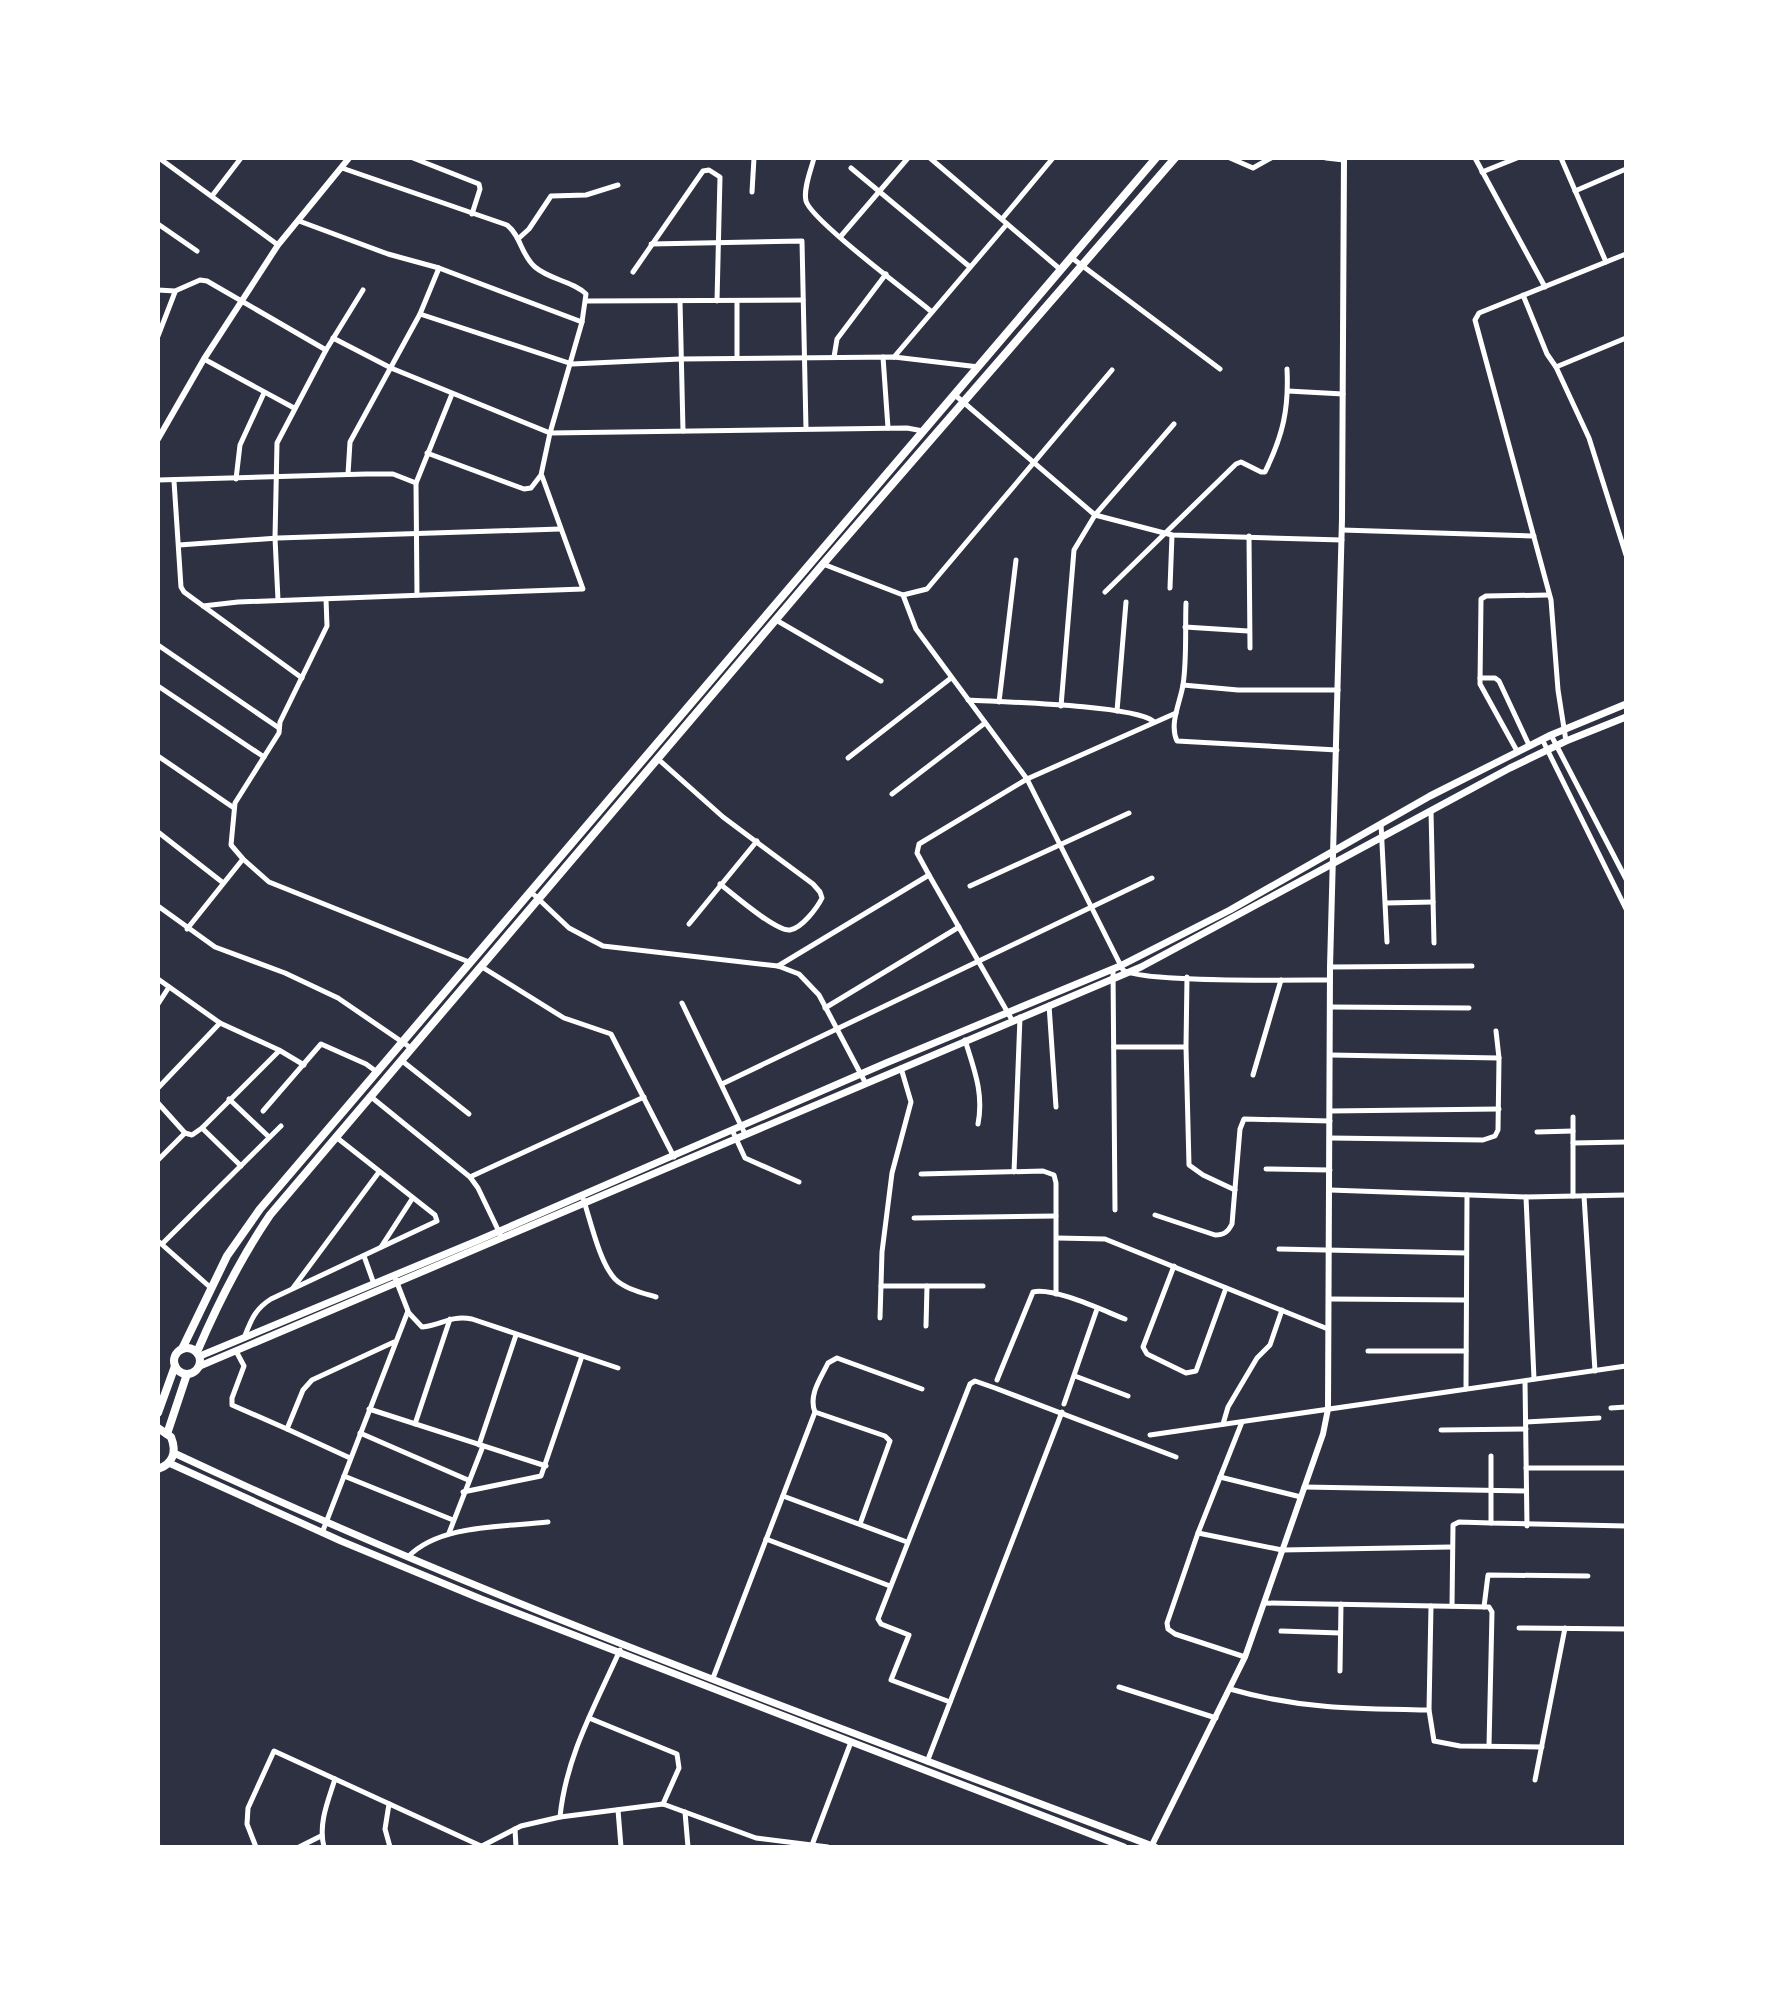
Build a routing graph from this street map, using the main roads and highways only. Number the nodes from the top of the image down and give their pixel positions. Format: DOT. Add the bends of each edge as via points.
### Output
graph roads {
  1 [pos="1175,158"];
  2 [pos="1155,159"];
  3 [pos="1626,704"];
  4 [pos="1626,717"];
  5 [pos="1014,1016"];
  6 [pos="407,1045"];
  7 [pos="744,1130"];
  8 [pos="396,1279"];
  9 [pos="182,1349"];
  10 [pos="199,1358"];
  11 [pos="175,1366"];
  12 [pos="187,1374"];
  13 [pos="158,1413"];
  14 [pos="158,1428"];
  15 [pos="167,1434"];
  16 [pos="174,1453"];
  17 [pos="169,1463"];
  18 [pos="158,1469"];
  19 [pos="780,1704"];
  20 [pos="776,1713"];
  21 [pos="1105,1844"];
  22 [pos="1124,1847"];
  23 [pos="1152,1847"];
  1 -- 6 [label="main road" via="540,899"];
  2 -- 6 [label="main road" via="530,891"];
  3 -- 5 [label="main road" via="1517,751 1230,910"];
  4 -- 5 [label="main road" via="1547,750 1127,973"];
  5 -- 7 [label="main road"];
  5 -- 7 [label="main road" via="861,1074"];
  6 -- 9 [label="main road" via="377,1072 260,1209 227,1256"];
  6 -- 10 [label="main road" via="401,1060 241,1257"];
  7 -- 8 [label="main road"];
  8 -- 10 [label="main road"];
  8 -- 10 [label="main road" via="236,1351"];
  9 -- 10 [label="main road"];
  9 -- 11 [label="main road"];
  10 -- 12 [label="main road"];
  11 -- 12 [label="main road"];
  11 -- 13 [label="main road"];
  12 -- 15 [label="main road"];
  14 -- 15 [label="main road"];
  15 -- 16 [label="main road"];
  16 -- 17 [label="main road"];
  16 -- 19 [label="main road" via="408,1557"];
  17 -- 18 [label="main road"];
  17 -- 20 [label="main road" via="322,1533"];
  19 -- 20 [label="main road"];
  19 -- 23 [label="main road"];
  20 -- 21 [label="main road"];
  21 -- 22 [label="main road"];
}
